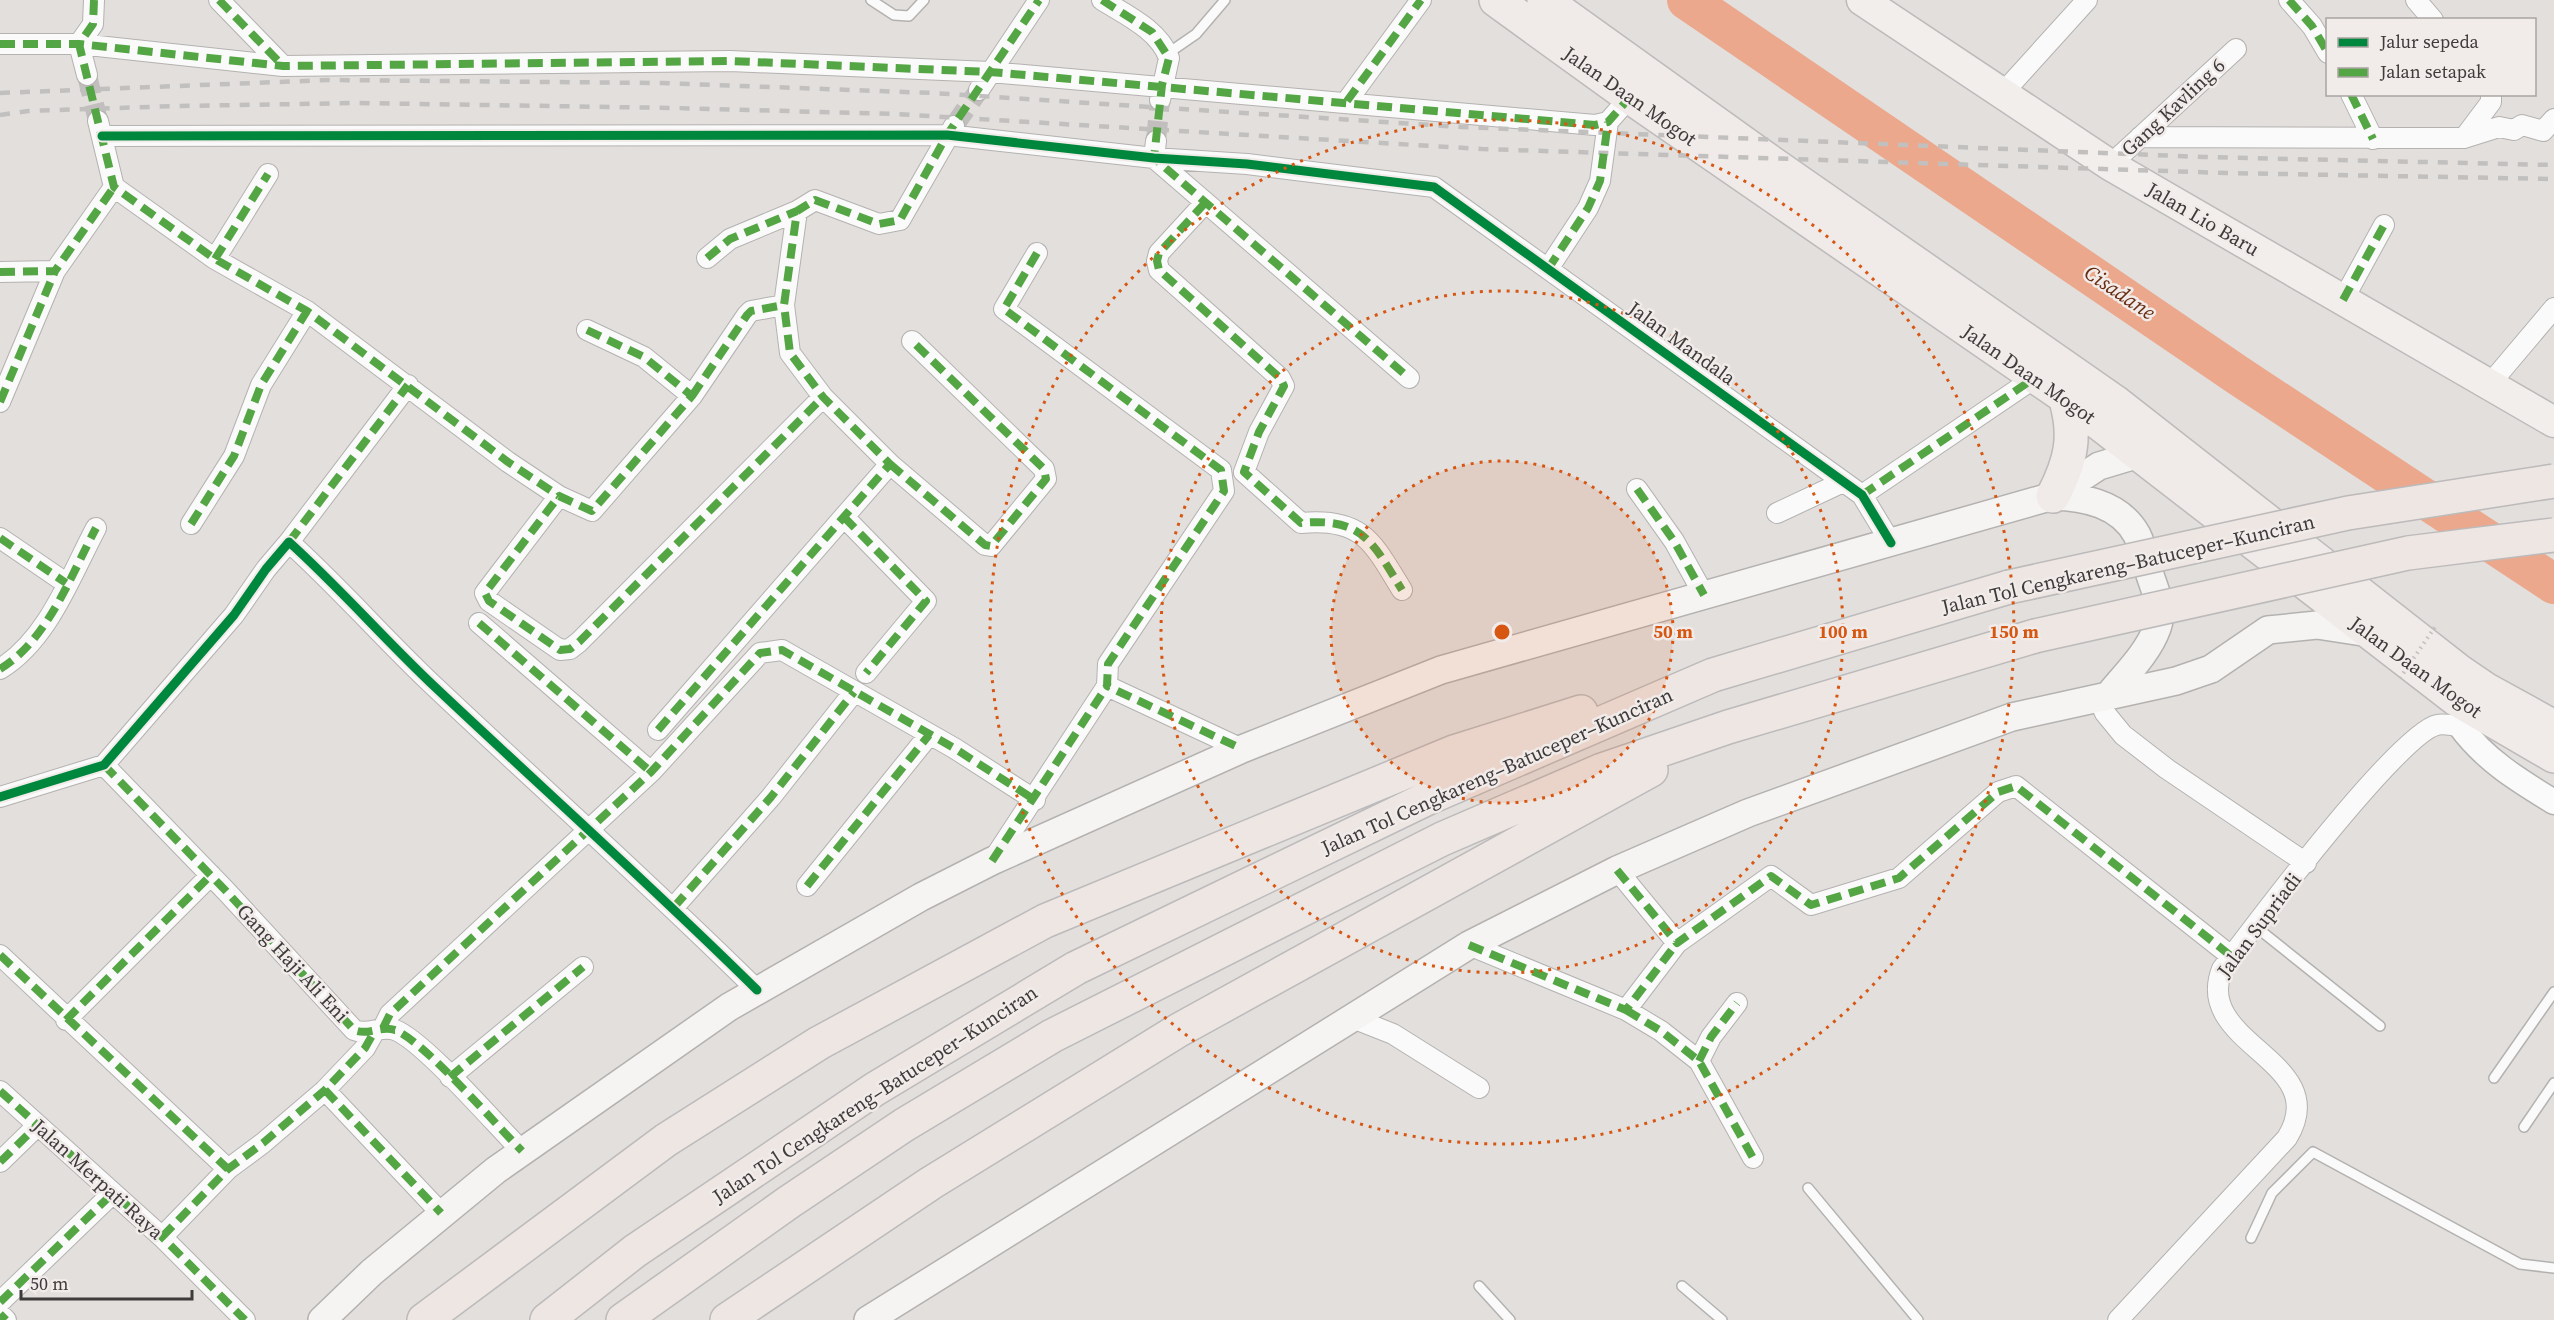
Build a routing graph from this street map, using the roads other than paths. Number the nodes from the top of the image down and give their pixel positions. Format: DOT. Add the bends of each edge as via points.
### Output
graph roads {
  1 [pos="94,0"];
  2 [pos="219,0"];
  3 [pos="871,0"];
  4 [pos="924,0"];
  5 [pos="1040,0"];
  6 [pos="1102,0"];
  7 [pos="1225,0"];
  8 [pos="1421,0"];
  9 [pos="1496,0"];
  10 [pos="1544,0"];
  11 [pos="2087,0"];
  12 [pos="2289,0"];
  13 [pos="2415,0"];
  14 [pos="1880,5"];
  15 [pos="2431,18"];
  16 [pos="0,44"];
  17 [pos="79,44"];
  18 [pos="2236,49"];
  19 [pos="2326,49"];
  20 [pos="1167,54"];
  21 [pos="283,66"];
  22 [pos="990,72"];
  23 [pos="87,75"];
  24 [pos="979,90"];
  25 [pos="1161,93"];
  26 [pos="2001,95"];
  27 [pos="2352,96"];
  28 [pos="2490,96"];
  29 [pos="1630,97"];
  30 [pos="1347,101"];
  31 [pos="2554,119"];
  32 [pos="1608,122"];
  33 [pos="951,131"];
  34 [pos="2140,137"];
  35 [pos="2464,138"];
  36 [pos="2373,139"];
  37 [pos="1155,150"];
  38 [pos="2110,165"];
  39 [pos="268,174"];
  40 [pos="114,187"];
  41 [pos="1205,203"];
  42 [pos="797,211"];
  43 [pos="2384,225"];
  44 [pos="1037,253"];
  45 [pos="215,258"];
  46 [pos="707,258"];
  47 [pos="1548,269"];
  48 [pos="55,271"];
  49 [pos="0,272"];
  50 [pos="2343,300"];
  51 [pos="784,306"];
  52 [pos="2554,308"];
  53 [pos="307,311"];
  54 [pos="587,330"];
  55 [pos="912,341"];
  56 [pos="2036,377"];
  57 [pos="1409,378"];
  58 [pos="2489,385"];
  59 [pos="408,386"];
  60 [pos="692,396"];
  61 [pos="823,397"];
  62 [pos="2065,397"];
  63 [pos="0,402"];
  64 [pos="2554,422"];
  65 [pos="2139,454"];
  66 [pos="890,464"];
  67 [pos="1843,482"];
  68 [pos="2554,482"];
  69 [pos="1637,489"];
  70 [pos="1862,495"];
  71 [pos="559,496"];
  72 [pos="2053,496"];
  73 [pos="1777,513"];
  74 [pos="844,517"];
  75 [pos="191,524"];
  76 [pos="96,528"];
  77 [pos="2554,535"];
  78 [pos="0,538"];
  79 [pos="289,542"];
  80 [pos="1891,543"];
  81 [pos="66,583"];
  82 [pos="1402,590"];
  83 [pos="1704,595"];
  84 [pos="479,623"];
  85 [pos="2369,633"];
  86 [pos="0,669"];
  87 [pos="866,674"];
  88 [pos="1713,675"];
  89 [pos="1107,686"];
  90 [pos="854,692"];
  91 [pos="2104,702"];
  92 [pos="2473,708"];
  93 [pos="1728,727"];
  94 [pos="2554,727"];
  95 [pos="658,730"];
  96 [pos="929,735"];
  97 [pos="1242,749"];
  98 [pos="2554,756"];
  99 [pos="104,765"];
  100 [pos="651,772"];
  101 [pos="0,797"];
  102 [pos="1035,800"];
  103 [pos="2554,802"];
  104 [pos="588,830"];
  105 [pos="992,861"];
  106 [pos="2306,863"];
  107 [pos="1617,870"];
  108 [pos="211,875"];
  109 [pos="807,886"];
  110 [pos="674,907"];
  111 [pos="2256,927"];
  112 [pos="1677,943"];
  113 [pos="1469,945"];
  114 [pos="0,955"];
  115 [pos="2231,956"];
  116 [pos="583,967"];
  117 [pos="757,990"];
  118 [pos="2554,992"];
  119 [pos="1737,1003"];
  120 [pos="1626,1010"];
  121 [pos="1350,1017"];
  122 [pos="66,1020"];
  123 [pos="2380,1026"];
  124 [pos="378,1030"];
  125 [pos="1699,1061"];
  126 [pos="450,1077"];
  127 [pos="2494,1078"];
  128 [pos="2554,1083"];
  129 [pos="1479,1088"];
  130 [pos="325,1090"];
  131 [pos="0,1091"];
  132 [pos="38,1125"];
  133 [pos="2524,1127"];
  134 [pos="522,1152"];
  135 [pos="1753,1158"];
  136 [pos="0,1162"];
  137 [pos="228,1169"];
  138 [pos="1808,1188"];
  139 [pos="113,1193"];
  140 [pos="441,1213"];
  141 [pos="162,1236"];
  142 [pos="2251,1238"];
  143 [pos="2554,1268"];
  144 [pos="1479,1286"];
  145 [pos="1682,1286"];
  146 [pos="0,1302"];
  147 [pos="0,1314"];
  148 [pos="1912,1318"];
  149 [pos="6,1320"];
  150 [pos="245,1320"];
  151 [pos="322,1320"];
  152 [pos="424,1320"];
  153 [pos="547,1320"];
  154 [pos="623,1320"];
  155 [pos="727,1320"];
  156 [pos="868,1320"];
  157 [pos="1510,1320"];
  158 [pos="1722,1320"];
  159 [pos="2118,1320"];
  1 -- 17 [label="street" via="93,24"];
  2 -- 21 [label="street"];
  3 -- 4 [label="lane" via="901,17 909,16"];
  5 -- 22 [label="street"];
  6 -- 20 [label="street" via="1152,32"];
  7 -- 20 [label="lane" via="1196,34"];
  8 -- 30 [label="street"];
  9 -- 29 [label="highway, Jalan Daan Mogot"];
  10 -- 92 [label="highway, Jalan Daan Mogot" via="2115,402"];
  11 -- 26 [label="street"];
  12 -- 19 [label="street" via="2313,26"];
  13 -- 15 [label="street"];
  14 -- 26 [label="main road, Jalan Lio Baru"];
  16 -- 17 [label="street"];
  17 -- 21 [label="street"];
  17 -- 23 [label="street"];
  18 -- 34 [label="street, Gang Kavling 6"];
  20 -- 25 [label="street"];
  21 -- 22 [label="street" via="730,61"];
  22 -- 24 [label="street"];
  22 -- 25 [label="street"];
  25 -- 30 [label="street"];
  26 -- 38 [label="main road, Jalan Lio Baru"];
  27 -- 36 [label="street"];
  28 -- 35 [label="street" via="2491,102"];
  29 -- 32 [label="street"];
  29 -- 56 [label="highway, Jalan Daan Mogot"];
  30 -- 32 [label="street" via="1595,124"];
  31 -- 35 [label="street" via="2543,130 2522,125 2514,130 2499,127"];
  32 -- 47 [label="street" via="1600,181 1588,208"];
  33 -- 37 [label="street"];
  33 -- 40 [label="street" via="100,128"];
  33 -- 42 [label="street" via="900,220 879,224 815,200"];
  34 -- 36 [label="street"];
  34 -- 38 [label="street, Gang Kavling 6"];
  35 -- 36 [label="street"];
  37 -- 41 [label="street"];
  37 -- 47 [label="street, Jalan Mandala" via="1434,188"];
  38 -- 50 [label="main road, Jalan Lio Baru"];
  39 -- 45 [label="street"];
  40 -- 45 [label="street"];
  40 -- 48 [label="street"];
  41 -- 57 [label="street"];
  41 -- 82 [label="street" via="1160,252 1157,261 1160,270 1280,378 1284,386 1258,432 1244,472 1301,523 1327,520 1355,529 1374,545"];
  42 -- 46 [label="street" via="730,239"];
  42 -- 51 [label="street"];
  43 -- 50 [label="street"];
  44 -- 89 [label="street" via="1004,309 1221,470 1224,480 1224,491 1108,664"];
  45 -- 53 [label="street"];
  47 -- 67 [label="street, Jalan Mandala"];
  48 -- 49 [label="street"];
  48 -- 63 [label="street"];
  50 -- 58 [label="main road, Jalan Lio Baru"];
  51 -- 60 [label="street" via="751,311"];
  51 -- 61 [label="street" via="790,353"];
  52 -- 58 [label="street"];
  53 -- 59 [label="street"];
  53 -- 75 [label="street" via="261,385 234,456"];
  54 -- 60 [label="street" via="644,357"];
  55 -- 66 [label="street" via="1044,469 1046,479 991,546"];
  56 -- 62 [label="highway, Jalan Daan Mogot"];
  56 -- 70 [label="street"];
  58 -- 64 [label="main road, Jalan Lio Baru"];
  59 -- 71 [label="street"];
  59 -- 79 [label="street"];
  60 -- 71 [label="street" via="592,511"];
  61 -- 66 [label="street"];
  61 -- 71 [label="street" via="579,642 560,650 489,601 485,593"];
  62 -- 65 [label="highway, Jalan Daan Mogot"];
  62 -- 72 [label="highway" via="2072,420 2071,444 2068,466"];
  65 -- 72 [label="main road" via="2099,466"];
  65 -- 85 [label="highway, Jalan Daan Mogot"];
  66 -- 74 [label="street"];
  67 -- 70 [label="street, Jalan Mandala"];
  67 -- 73 [label="street"];
  68 -- 88 [label="highway, Jalan Tol Cengkareng–Batuceper–Kunciran, bridge" via="2348,513 2009,587"];
  69 -- 83 [label="street" via="1674,541"];
  70 -- 80 [label="street, Jalan Mandala"];
  72 -- 80 [label="main road"];
  72 -- 91 [label="main road" via="2078,497 2105,505 2124,519 2136,535 2159,601 2161,615 2150,643"];
  74 -- 87 [label="street" via="926,601"];
  74 -- 95 [label="street"];
  76 -- 81 [label="street"];
  77 -- 93 [label="highway, Jalan Tol Cengkareng–Batuceper–Kunciran, bridge" via="2408,553 2035,636"];
  78 -- 81 [label="street"];
  79 -- 99 [label="street" via="234,615"];
  79 -- 104 [label="street" via="432,684"];
  80 -- 83 [label="main road"];
  81 -- 86 [label="street" via="48,618 24,650"];
  83 -- 97 [label="main road" via="1441,670"];
  84 -- 100 [label="street"];
  85 -- 91 [label="main road" via="2317,626 2268,630 2211,669"];
  85 -- 92 [label="highway, Jalan Daan Mogot"];
  88 -- 152 [label="highway" via="1629,696 1454,752 1045,921 819,1043 666,1140"];
  88 -- 153 [label="highway, Jalan Tol Cengkareng–Batuceper–Kunciran" via="1428,798 1056,979 875,1089 767,1161 635,1251"];
  89 -- 97 [label="street"];
  89 -- 102 [label="street"];
  90 -- 96 [label="street"];
  90 -- 100 [label="street" via="782,650 760,653"];
  90 -- 110 [label="street" via="771,797"];
  91 -- 106 [label="street" via="2124,735"];
  91 -- 107 [label="main road" via="2012,717 1748,813"];
  92 -- 94 [label="highway, Jalan Daan Mogot"];
  92 -- 98 [label="highway, Jalan Daan Mogot"];
  92 -- 103 [label="street" via="2476,748"];
  92 -- 106 [label="street, Jalan Supriadi" via="2437,724 2415,740 2375,778"];
  93 -- 154 [label="highway, Jalan Tol Cengkareng–Batuceper–Kunciran" via="1602,770 1504,810 1110,1005 904,1125"];
  93 -- 155 [label="highway" via="1179,1030 931,1183"];
  96 -- 102 [label="street"];
  96 -- 109 [label="street"];
  97 -- 105 [label="main road"];
  99 -- 101 [label="street"];
  99 -- 108 [label="street, Gang Haji Ali Eni"];
  100 -- 104 [label="street"];
  102 -- 105 [label="street"];
  104 -- 110 [label="street"];
  104 -- 124 [label="street" via="390,1014"];
  105 -- 117 [label="main road"];
  106 -- 111 [label="street, Jalan Supriadi"];
  107 -- 112 [label="street"];
  107 -- 113 [label="main road"];
  108 -- 122 [label="street"];
  108 -- 124 [label="street, Gang Haji Ali Eni" via="354,1030 364,1034"];
  110 -- 117 [label="street"];
  111 -- 115 [label="street, Jalan Supriadi"];
  111 -- 123 [label="lane"];
  112 -- 115 [label="street" via="1771,876 1811,905 1899,878 1998,792 2016,786"];
  112 -- 120 [label="street"];
  113 -- 120 [label="street"];
  113 -- 121 [label="main road"];
  114 -- 122 [label="street"];
  115 -- 159 [label="street, Jalan Supriadi" via="2216,983 2217,1000 2225,1017 2294,1090 2299,1109 2296,1124"];
  116 -- 126 [label="street"];
  117 -- 134 [label="main road"];
  118 -- 127 [label="lane"];
  119 -- 125 [label="street"];
  120 -- 125 [label="street"];
  121 -- 129 [label="street" via="1393,1034"];
  121 -- 156 [label="main road"];
  122 -- 137 [label="street"];
  124 -- 126 [label="street, Gang Haji Ali Eni" via="393,1029 403,1035"];
  124 -- 130 [label="street"];
  125 -- 135 [label="street"];
  126 -- 134 [label="street, Gang Haji Ali Eni"];
  128 -- 133 [label="lane"];
  130 -- 137 [label="street"];
  130 -- 140 [label="street"];
  131 -- 132 [label="street, Jalan Merpati Raya"];
  132 -- 136 [label="street"];
  132 -- 139 [label="street, Jalan Merpati Raya"];
  134 -- 140 [label="main road"];
  137 -- 141 [label="street"];
  138 -- 148 [label="lane"];
  139 -- 141 [label="street, Jalan Merpati Raya"];
  139 -- 146 [label="street"];
  140 -- 151 [label="main road"];
  141 -- 150 [label="street, Jalan Merpati Raya"];
  142 -- 143 [label="lane" via="2272,1192 2313,1152 2520,1264"];
  144 -- 157 [label="lane"];
  145 -- 158 [label="lane"];
  147 -- 149 [label="street"];
}
